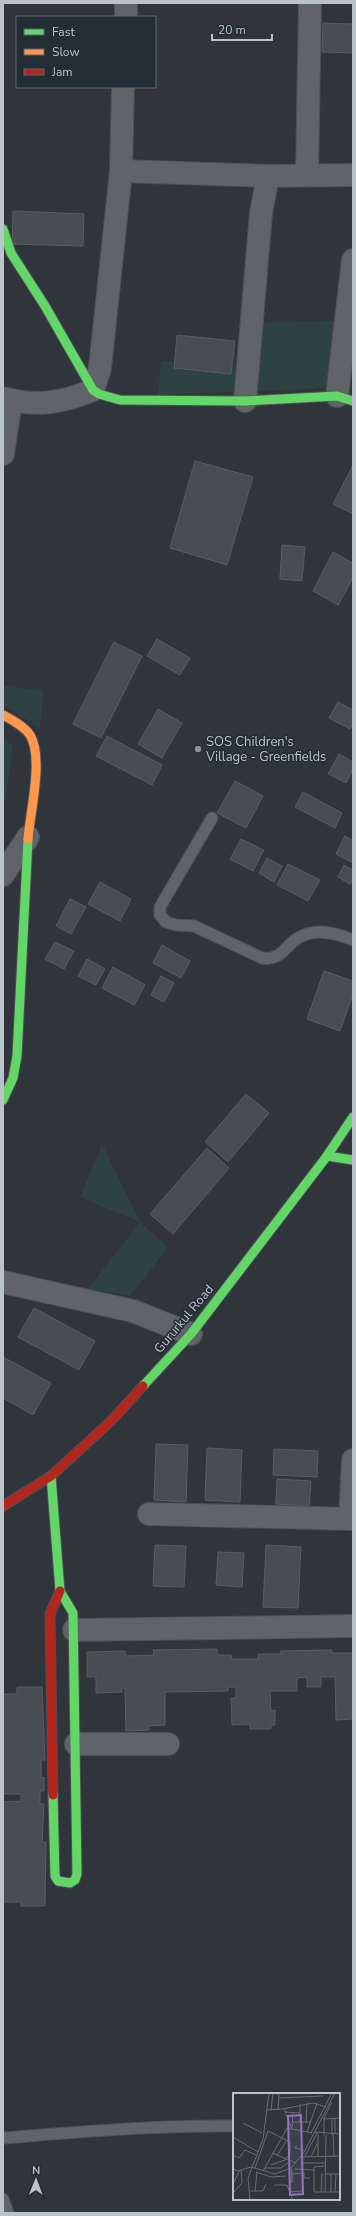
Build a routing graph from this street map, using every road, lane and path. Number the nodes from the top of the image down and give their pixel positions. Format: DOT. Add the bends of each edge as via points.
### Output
graph roads {
  1 [pos="126,3"];
  2 [pos="310,3"];
  3 [pos="126,16"];
  4 [pos="123,88"];
  5 [pos="121,171"];
  6 [pos="307,174"];
  7 [pos="353,174"];
  8 [pos="268,176"];
  9 [pos="3,229"];
  10 [pos="7,259"];
  11 [pos="353,260"];
  12 [pos="93,390"];
  13 [pos="7,399"];
  14 [pos="345,399"];
  15 [pos="245,401"];
  16 [pos="3,454"];
  17 [pos="3,715"];
  18 [pos="212,818"];
  19 [pos="28,837"];
  20 [pos="3,875"];
  21 [pos="353,940"];
  22 [pos="3,1100"];
  23 [pos="353,1118"];
  24 [pos="327,1156"];
  25 [pos="353,1160"];
  26 [pos="6,1287"];
  27 [pos="191,1334"];
  28 [pos="353,1460"];
  29 [pos="51,1476"];
  30 [pos="3,1506"];
  31 [pos="148,1514"];
  32 [pos="352,1519"];
  33 [pos="60,1591"];
  34 [pos="353,1626"];
  35 [pos="74,1630"];
  36 [pos="76,1744"];
  37 [pos="168,1744"];
  38 [pos="233,2126"];
  39 [pos="3,2138"];
  40 [pos="3,2199"];
  41 [pos="8,2213"];
  1 -- 3 [label="street"];
  2 -- 6 [label="street"];
  4 -- 5 [label="street"];
  5 -- 8 [label="street"];
  5 -- 12 [label="street" via="100,368"];
  6 -- 7 [label="street"];
  6 -- 8 [label="street"];
  8 -- 15 [label="street" via="261,213"];
  9 -- 10 [label="street"];
  10 -- 12 [label="street" via="45,306"];
  11 -- 14 [label="street"];
  12 -- 13 [label="street" via="52,403"];
  12 -- 15 [label="street" via="120,400"];
  13 -- 16 [label="street"];
  14 -- 15 [label="street"];
  17 -- 19 [label="street" via="24,728 31,736 35,750"];
  18 -- 21 [label="lane" via="160,907 160,916 166,922 194,926 262,958 271,959 299,937 315,932 332,932"];
  19 -- 20 [label="street"];
  19 -- 22 [label="street" via="17,1056 14,1078"];
  23 -- 24 [label="street, Gururkul Road"];
  24 -- 25 [label="street"];
  24 -- 27 [label="street, Gururkul Road"];
  26 -- 27 [label="street" via="133,1311"];
  27 -- 29 [label="street, Gururkul Road" via="111,1420"];
  28 -- 32 [label="street"];
  29 -- 30 [label="street, Gururkul Road"];
  29 -- 33 [label="street"];
  31 -- 32 [label="street"];
  33 -- 35 [label="street" via="73,1613"];
  33 -- 36 [label="street" via="50,1614 55,1876 58,1881 70,1883 75,1880 77,1874"];
  34 -- 35 [label="street"];
  35 -- 36 [label="street"];
  36 -- 37 [label="street"];
  38 -- 39 [label="lane" via="75,2132"];
  40 -- 41 [label="lane"];
}
